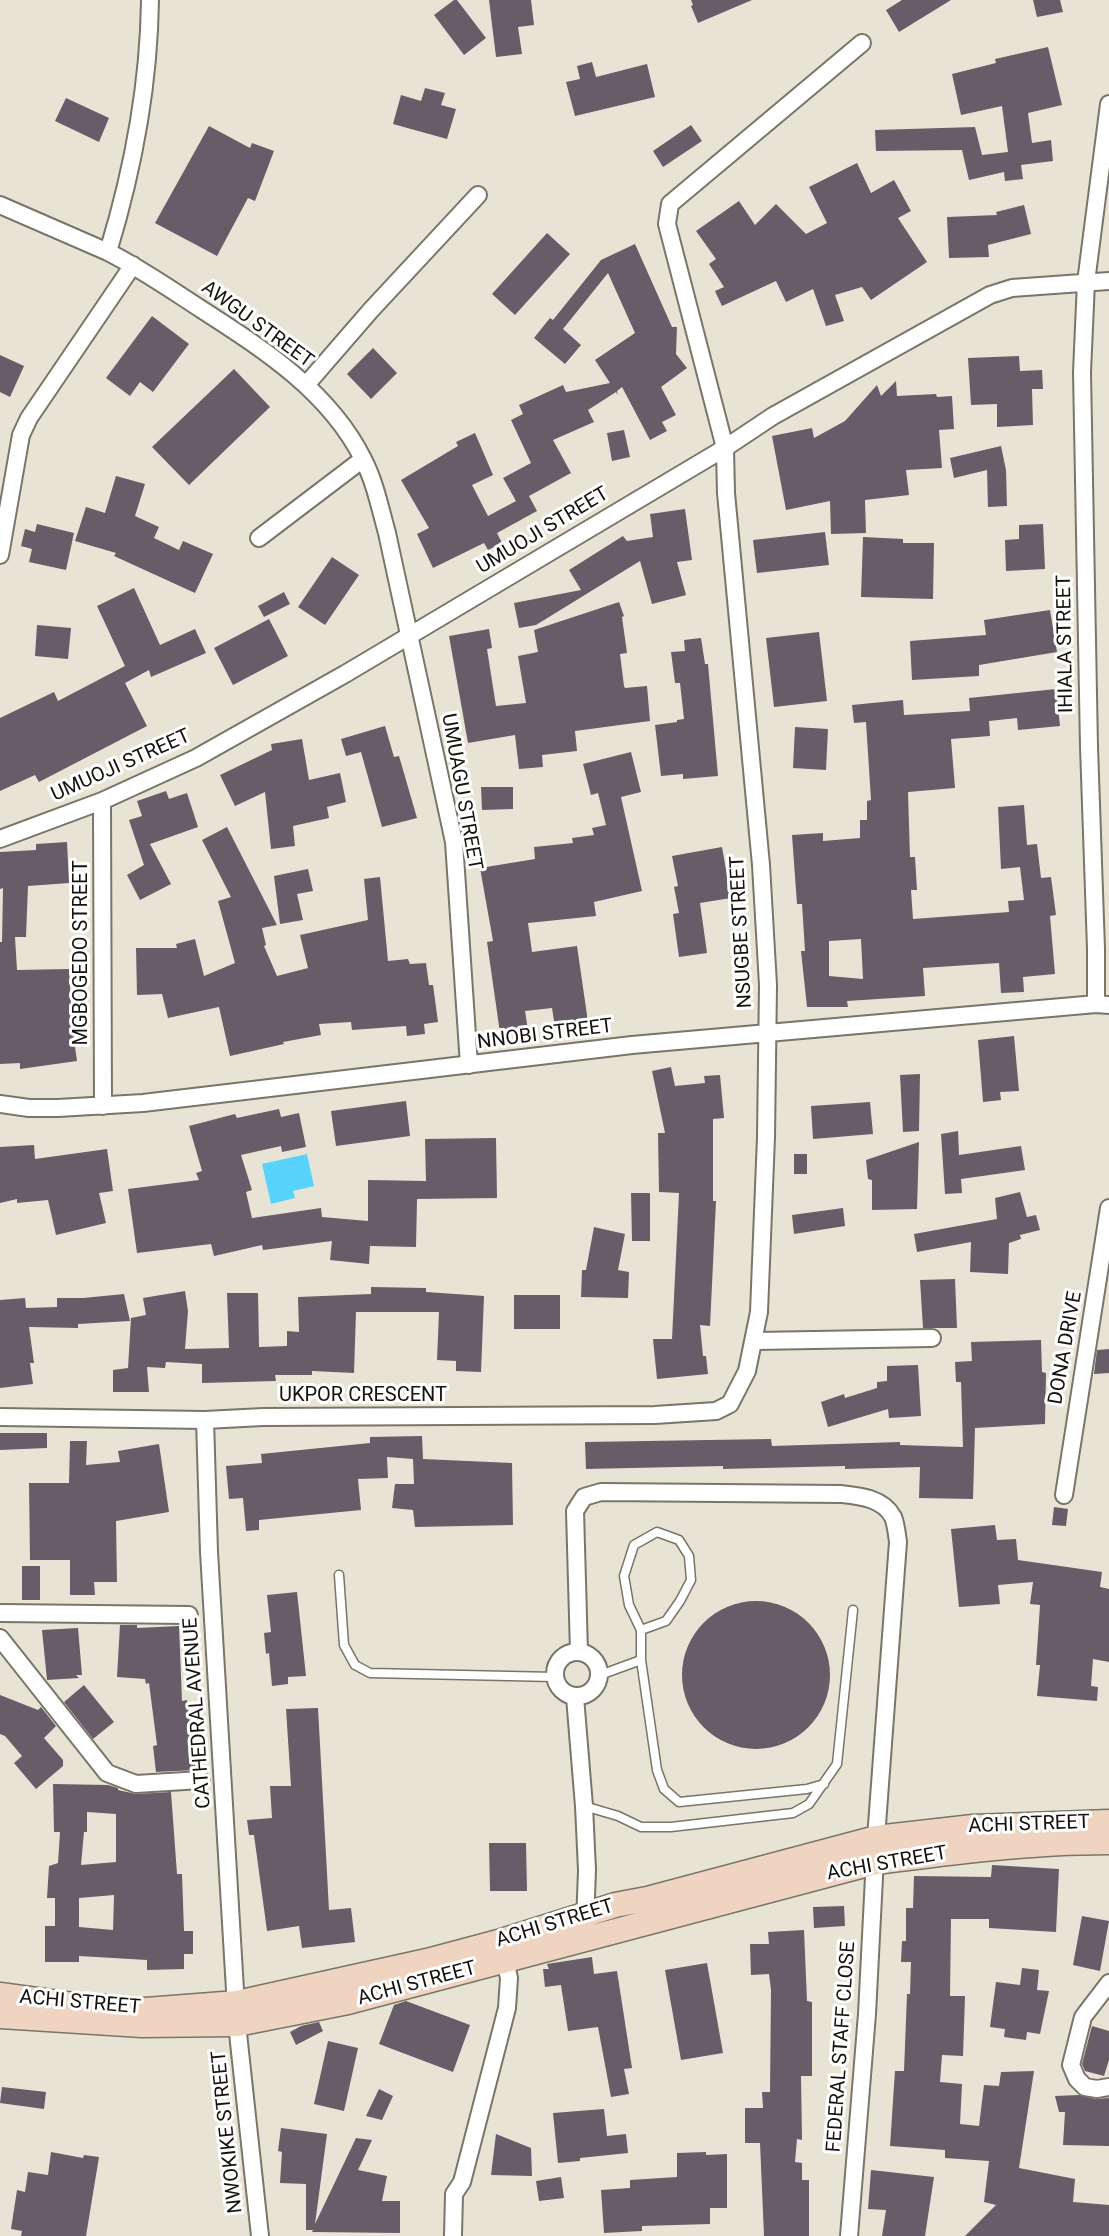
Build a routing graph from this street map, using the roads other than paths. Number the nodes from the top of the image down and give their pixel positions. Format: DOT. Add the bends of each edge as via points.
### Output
graph roads {
  1 [pos="150,0"];
  2 [pos="862,43"];
  3 [pos="1109,104"];
  4 [pos="478,195"];
  5 [pos="0,204"];
  6 [pos="108,252"];
  7 [pos="133,265"];
  8 [pos="1109,281"];
  9 [pos="1086,282"];
  10 [pos="306,385"];
  11 [pos="725,448"];
  12 [pos="363,459"];
  13 [pos="259,538"];
  14 [pos="0,555"];
  15 [pos="409,636"];
  16 [pos="102,801"];
  17 [pos="0,839"];
  18 [pos="1102,1005"];
  19 [pos="766,1035"];
  20 [pos="469,1065"];
  21 [pos="0,1104"];
  22 [pos="103,1106"];
  23 [pos="1109,1208"];
  24 [pos="932,1338"];
  25 [pos="755,1341"];
  26 [pos="726,1408"];
  27 [pos="0,1417"];
  28 [pos="205,1420"];
  29 [pos="1064,1495"];
  30 [pos="339,1575"];
  31 [pos="853,1610"];
  32 [pos="0,1613"];
  33 [pos="189,1615"];
  34 [pos="641,1630"];
  35 [pos="0,1638"];
  36 [pos="579,1652"];
  37 [pos="641,1660"];
  38 [pos="600,1675"];
  39 [pos="555,1677"];
  40 [pos="575,1697"];
  41 [pos="201,1780"];
  42 [pos="824,1784"];
  43 [pos="584,1806"];
  44 [pos="1109,1822"];
  45 [pos="1109,1842"];
  46 [pos="876,1850"];
  47 [pos="584,1915"];
  48 [pos="585,1940"];
  49 [pos="504,1961"];
  50 [pos="1109,1983"];
  51 [pos="0,1995"];
  52 [pos="237,2014"];
  53 [pos="0,2016"];
  54 [pos="1109,2086"];
  55 [pos="260,2236"];
  56 [pos="453,2236"];
  57 [pos="849,2236"];
  1 -- 6 [label="street" via="140,117 123,204"];
  2 -- 11 [label="street, NSUGBE STREET" via="670,204 667,212"];
  3 -- 9 [label="street, IHIALA STREET"];
  4 -- 10 [label="street"];
  5 -- 6 [label="street, AWGU STREET"];
  6 -- 7 [label="street, AWGU STREET"];
  7 -- 10 [label="street, AWGU STREET" via="260,349"];
  7 -- 14 [label="street" via="28,418 21,435"];
  8 -- 9 [label="street, UMUOJI STREET"];
  9 -- 11 [label="street, UMUOJI STREET" via="1012,288 990,295 773,416"];
  9 -- 18 [label="street, IHIALA STREET" via="1082,372 1085,561 1096,948"];
  10 -- 12 [label="street, AWGU STREET" via="345,430"];
  11 -- 15 [label="street, UMUOJI STREET"];
  11 -- 19 [label="street, NSUGBE STREET" via="761,865 768,985"];
  12 -- 13 [label="street"];
  12 -- 15 [label="street, AWGU STREET" via="376,493"];
  15 -- 16 [label="street, UMUOJI STREET" via="196,758"];
  15 -- 20 [label="street, UMUAGU STREET" via="454,842"];
  16 -- 17 [label="street, UMUOJI STREET"];
  16 -- 22 [label="street, MGBOGEDO STREET"];
  18 -- 19 [label="street, NNOBI STREET"];
  19 -- 20 [label="street, NNOBI STREET"];
  19 -- 25 [label="street, NSUGBE STREET" via="766,1137"];
  20 -- 22 [label="street, NNOBI STREET"];
  21 -- 22 [label="street, NNOBI STREET" via="29,1108"];
  23 -- 29 [label="street, DONA DRIVE"];
  24 -- 25 [label="street"];
  25 -- 26 [label="street, NSUGBE STREET" via="747,1371"];
  26 -- 28 [label="street, UKPOR CRESCENT" via="655,1415"];
  27 -- 28 [label="street, UKPOR CRESCENT"];
  28 -- 52 [label="street, CATHEDRAL AVENUE" via="209,1552"];
  30 -- 39 [label="lane" via="344,1644 355,1665 370,1673"];
  31 -- 42 [label="lane" via="837,1764"];
  32 -- 33 [label="street"];
  34 -- 34 [label="lane" via="629,1605 624,1576 634,1545 657,1532 679,1540 689,1556 691,1580 666,1621"];
  34 -- 37 [label="lane"];
  35 -- 41 [label="street" via="107,1773 136,1784"];
  36 -- 38 [label="street" via="598,1664"];
  36 -- 39 [label="street" via="561,1658"];
  36 -- 46 [label="street, FEDERAL STAFF CLOSE" via="575,1511 584,1497 601,1492 841,1494 878,1502 893,1517 898,1542"];
  37 -- 38 [label="lane"];
  37 -- 42 [label="lane" via="657,1770 664,1788 679,1802"];
  38 -- 40 [label="street" via="592,1692"];
  39 -- 40 [label="street" via="565,1693"];
  40 -- 43 [label="street"];
  42 -- 43 [label="lane" via="809,1804 793,1813 670,1827 641,1827"];
  43 -- 47 [label="street"];
  44 -- 46 [label="street, ACHI STREET" via="974,1827"];
  45 -- 46 [label="street, ACHI STREET" via="956,1851"];
  46 -- 47 [label="street, ACHI STREET" via="615,1905"];
  46 -- 48 [label="street, ACHI STREET"];
  46 -- 57 [label="street, FEDERAL STAFF CLOSE"];
  47 -- 48 [label="street"];
  47 -- 52 [label="street, ACHI STREET"];
  48 -- 49 [label="street, ACHI STREET"];
  49 -- 52 [label="street, ACHI STREET" via="348,2002"];
  49 -- 56 [label="street" via="509,1978 507,2008 462,2182 454,2194"];
  50 -- 54 [label="street" via="1083,2017 1071,2065 1085,2087"];
  51 -- 52 [label="street, ACHI STREET" via="66,2004"];
  52 -- 53 [label="street, ACHI STREET" via="142,2025"];
  52 -- 55 [label="street, NWOKIKE STREET"];
}
